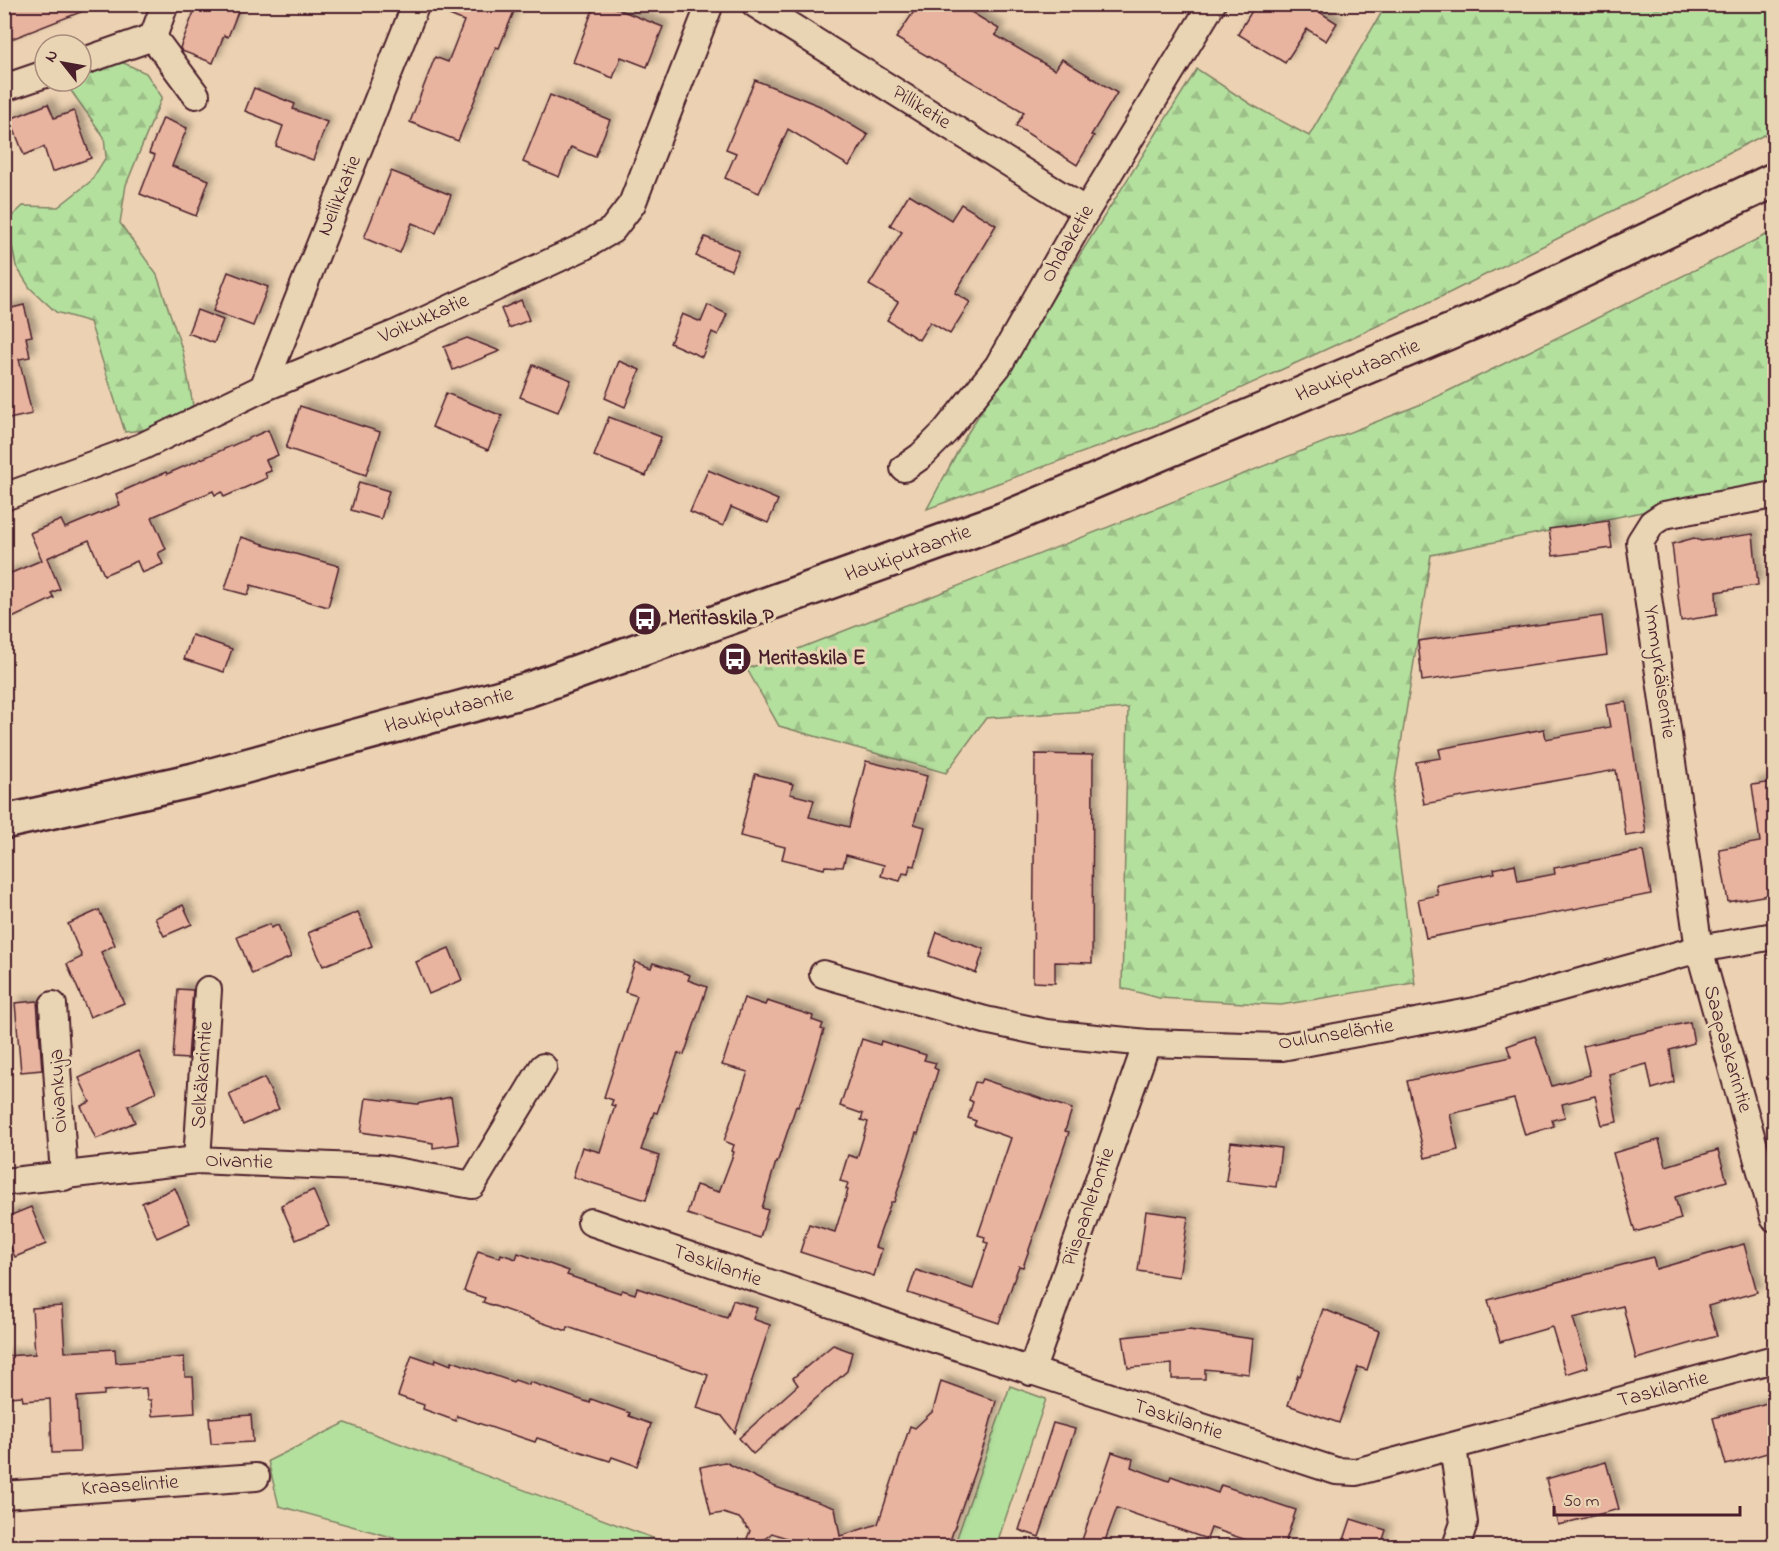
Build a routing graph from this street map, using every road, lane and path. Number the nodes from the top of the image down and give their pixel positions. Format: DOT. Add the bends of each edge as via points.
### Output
graph roads {
  1 [pos="165,4"];
  2 [pos="416,4"];
  3 [pos="710,4"];
  4 [pos="755,4"];
  5 [pos="1212,4"];
  6 [pos="153,37"];
  7 [pos="93,58"];
  8 [pos="33,78"];
  9 [pos="4,88"];
  10 [pos="196,95"];
  11 [pos="1774,180"];
  12 [pos="1086,211"];
  13 [pos="263,388"];
  14 [pos="904,468"];
  15 [pos="1774,495"];
  16 [pos="4,497"];
  17 [pos="4,822"];
  18 [pos="1774,936"];
  19 [pos="1699,949"];
  20 [pos="823,974"];
  21 [pos="208,990"];
  22 [pos="53,1005"];
  23 [pos="1147,1043"];
  24 [pos="543,1067"];
  25 [pos="197,1160"];
  26 [pos="64,1177"];
  27 [pos="4,1182"];
  28 [pos="1774,1218"];
  29 [pos="591,1222"];
  30 [pos="1774,1359"];
  31 [pos="1031,1371"];
  32 [pos="1453,1447"];
  33 [pos="256,1477"];
  34 [pos="4,1495"];
  35 [pos="1456,1546"];
  1 -- 6 [label="street"];
  2 -- 13 [label="street, Neilikkatie"];
  3 -- 13 [label="street, Voikukkatie" via="632,204 612,230 395,334"];
  4 -- 12 [label="street, Pilliketie"];
  5 -- 12 [label="street, Ohdaketie"];
  6 -- 7 [label="street"];
  6 -- 10 [label="street"];
  8 -- 9 [label="street"];
  11 -- 17 [label="main road, Haukiputaantie" via="1480,320 1002,520 526,690 194,780"];
  12 -- 14 [label="street, Ohdaketie" via="998,366 945,432"];
  13 -- 16 [label="street, Voikukkatie" via="141,447"];
  15 -- 19 [label="street, Ymmyrkäisentie" via="1664,515 1652,523 1640,542"];
  18 -- 19 [label="street, Oulunseläntie"];
  19 -- 23 [label="street, Oulunseläntie" via="1475,1011 1282,1047"];
  19 -- 28 [label="street, Saapaskarintie"];
  20 -- 23 [label="street, Oulunseläntie" via="985,1020 1046,1033"];
  21 -- 25 [label="street, Selkäkarintie"];
  22 -- 26 [label="street, Oivankuja"];
  23 -- 31 [label="street, Piispanletontie"];
  24 -- 25 [label="street, Oivantie" via="472,1185 379,1168"];
  25 -- 26 [label="street, Oivantie"];
  26 -- 27 [label="street, Oivantie"];
  29 -- 31 [label="street, Taskilantie"];
  30 -- 32 [label="street, Taskilantie"];
  31 -- 32 [label="street, Taskilantie" via="1336,1472 1356,1473"];
  32 -- 35 [label="street" via="1464,1523"];
  33 -- 34 [label="street, Kraaselintie"];
}
